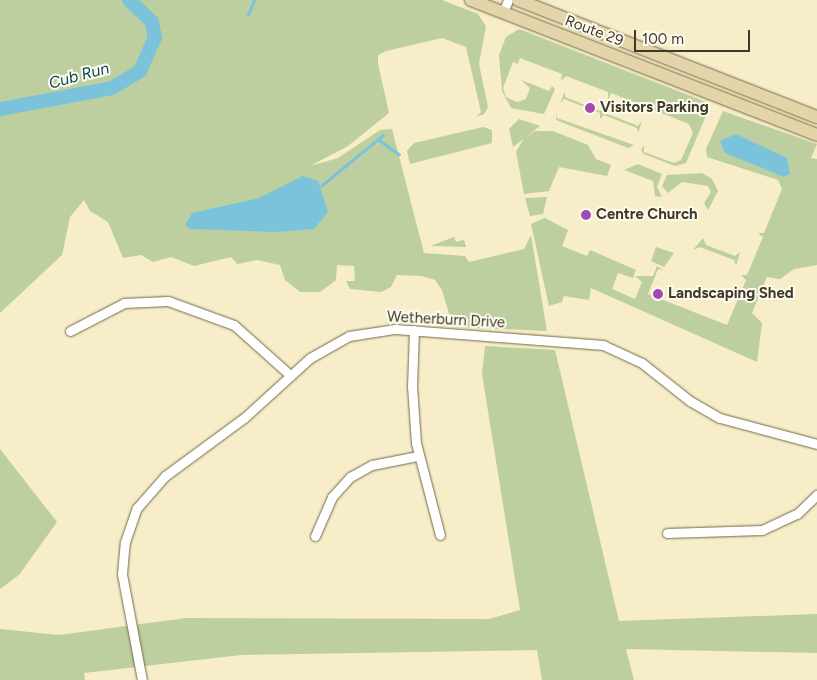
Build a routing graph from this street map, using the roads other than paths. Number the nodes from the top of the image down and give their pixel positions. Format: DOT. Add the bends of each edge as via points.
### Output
graph roads {
  1 [pos="471,0"];
  2 [pos="508,0"];
  3 [pos="518,0"];
  4 [pos="503,12"];
  5 [pos="817,117"];
  6 [pos="817,135"];
  7 [pos="414,330"];
  8 [pos="70,331"];
  9 [pos="291,376"];
  10 [pos="817,444"];
  11 [pos="418,456"];
  12 [pos="817,496"];
  13 [pos="667,533"];
  14 [pos="440,535"];
  15 [pos="314,536"];
  16 [pos="142,680"];
  1 -- 4 [label="main road, Route 29"];
  2 -- 4 [label="street"];
  3 -- 5 [label="main road, Route 29"];
  4 -- 6 [label="main road, Route 29"];
  7 -- 9 [label="street, Wetherburn Drive" via="381,329 349,336 320,351"];
  7 -- 10 [label="street, Wetherburn Drive" via="604,345 642,363 720,418"];
  7 -- 11 [label="street" via="412,386"];
  8 -- 9 [label="street" via="124,303 168,301 234,325"];
  9 -- 16 [label="street, Wetherburn Drive" via="244,418 165,476 134,515 124,546 122,574"];
  11 -- 14 [label="street"];
  11 -- 15 [label="street" via="372,465 350,477 332,497"];
  12 -- 13 [label="street" via="797,514 762,530"];
}
